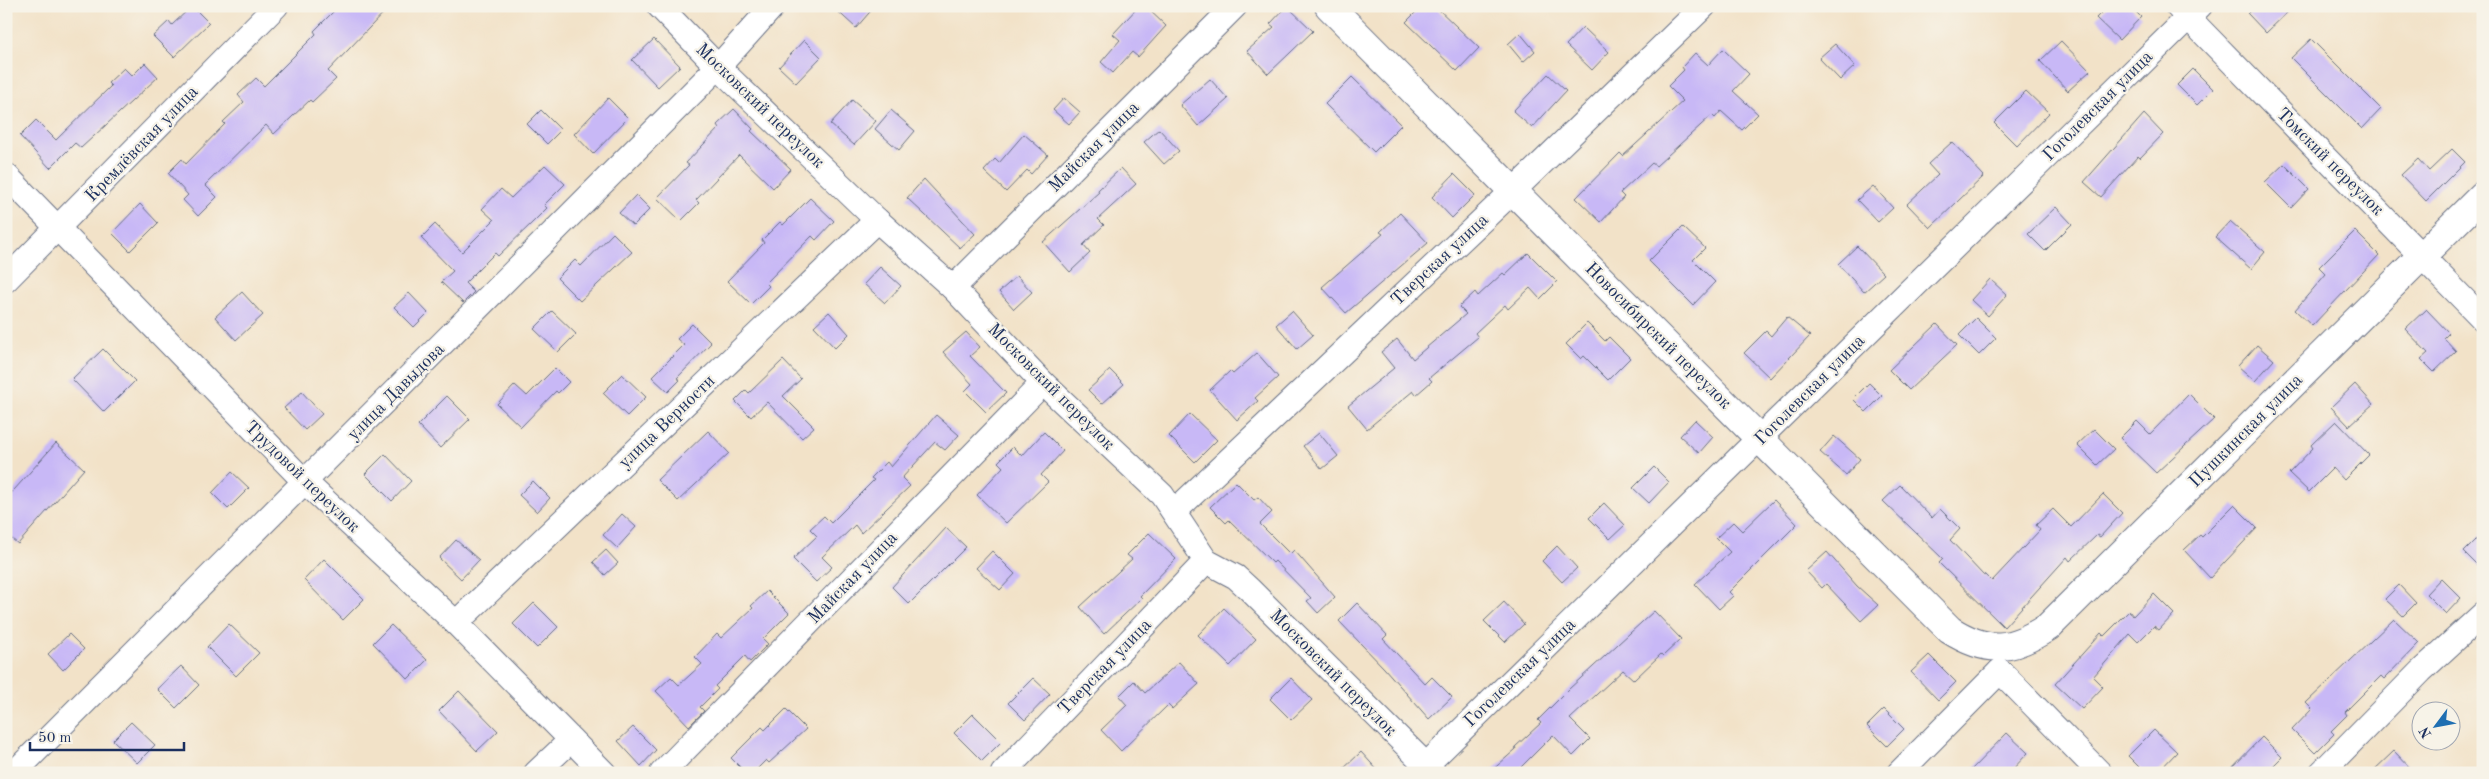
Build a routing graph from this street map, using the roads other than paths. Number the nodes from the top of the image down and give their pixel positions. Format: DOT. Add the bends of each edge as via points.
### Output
graph roads {
  1 [pos="276,6"];
  2 [pos="660,6"];
  3 [pos="773,6"];
  4 [pos="1235,6"];
  5 [pos="1330,6"];
  6 [pos="1704,6"];
  7 [pos="2188,10"];
  8 [pos="718,68"];
  9 [pos="6,175"];
  10 [pos="1513,191"];
  11 [pos="2483,195"];
  12 [pos="877,220"];
  13 [pos="58,230"];
  14 [pos="2422,255"];
  15 [pos="6,280"];
  16 [pos="953,288"];
  17 [pos="2483,318"];
  18 [pos="1043,383"];
  19 [pos="1760,440"];
  20 [pos="306,483"];
  21 [pos="1175,510"];
  22 [pos="1206,561"];
  23 [pos="2483,614"];
  24 [pos="456,623"];
  25 [pos="1999,659"];
  26 [pos="571,740"];
  27 [pos="1426,770"];
  28 [pos="14,773"];
  29 [pos="536,773"];
  30 [pos="604,773"];
  31 [pos="662,773"];
  32 [pos="1003,773"];
  33 [pos="1899,773"];
  34 [pos="2100,773"];
  35 [pos="2321,773"];
  1 -- 13 [label="street, Кремлёвская улица"];
  2 -- 8 [label="street, Московский переулок"];
  3 -- 8 [label="street, улица Давыдова"];
  4 -- 16 [label="street, Майская улица"];
  5 -- 10 [label="street, Новосибирский переулок"];
  6 -- 10 [label="street, Тверская улица"];
  7 -- 14 [label="street, Томский переулок"];
  7 -- 19 [label="street, Гоголевская улица"];
  8 -- 12 [label="street, Московский переулок"];
  8 -- 20 [label="street, улица Давыдова"];
  9 -- 13 [label="street, Трудовой переулок"];
  10 -- 19 [label="street, Новосибирский переулок"];
  10 -- 21 [label="street, Тверская улица"];
  11 -- 14 [label="street, Пушкинская улица"];
  12 -- 16 [label="street, Московский переулок"];
  12 -- 24 [label="street, улица Верности"];
  13 -- 15 [label="street, Кремлёвская улица"];
  13 -- 20 [label="street, Трудовой переулок"];
  14 -- 17 [label="street, Томский переулок"];
  14 -- 25 [label="street, Пушкинская улица" via="2048,627 2014,645"];
  16 -- 18 [label="street, Московский переулок"];
  18 -- 21 [label="street, Московский переулок"];
  18 -- 31 [label="street, Майская улица"];
  19 -- 25 [label="street, Новосибирский переулок" via="1950,630"];
  19 -- 27 [label="street, Гоголевская улица"];
  20 -- 24 [label="street, Трудовой переулок"];
  20 -- 28 [label="street, улица Давыдова"];
  21 -- 22 [label="street, Московский переулок"];
  22 -- 27 [label="street, Московский переулок" via="1236,577 1250,589"];
  22 -- 32 [label="street, Тверская улица"];
  23 -- 35 [label="street" via="2421,671"];
  24 -- 26 [label="street, Трудовой переулок"];
  25 -- 33 [label="street, Пушкинская улица"];
  25 -- 34 [label="street"];
  26 -- 29 [label="street"];
  26 -- 30 [label="street, Трудовой переулок"];
}
